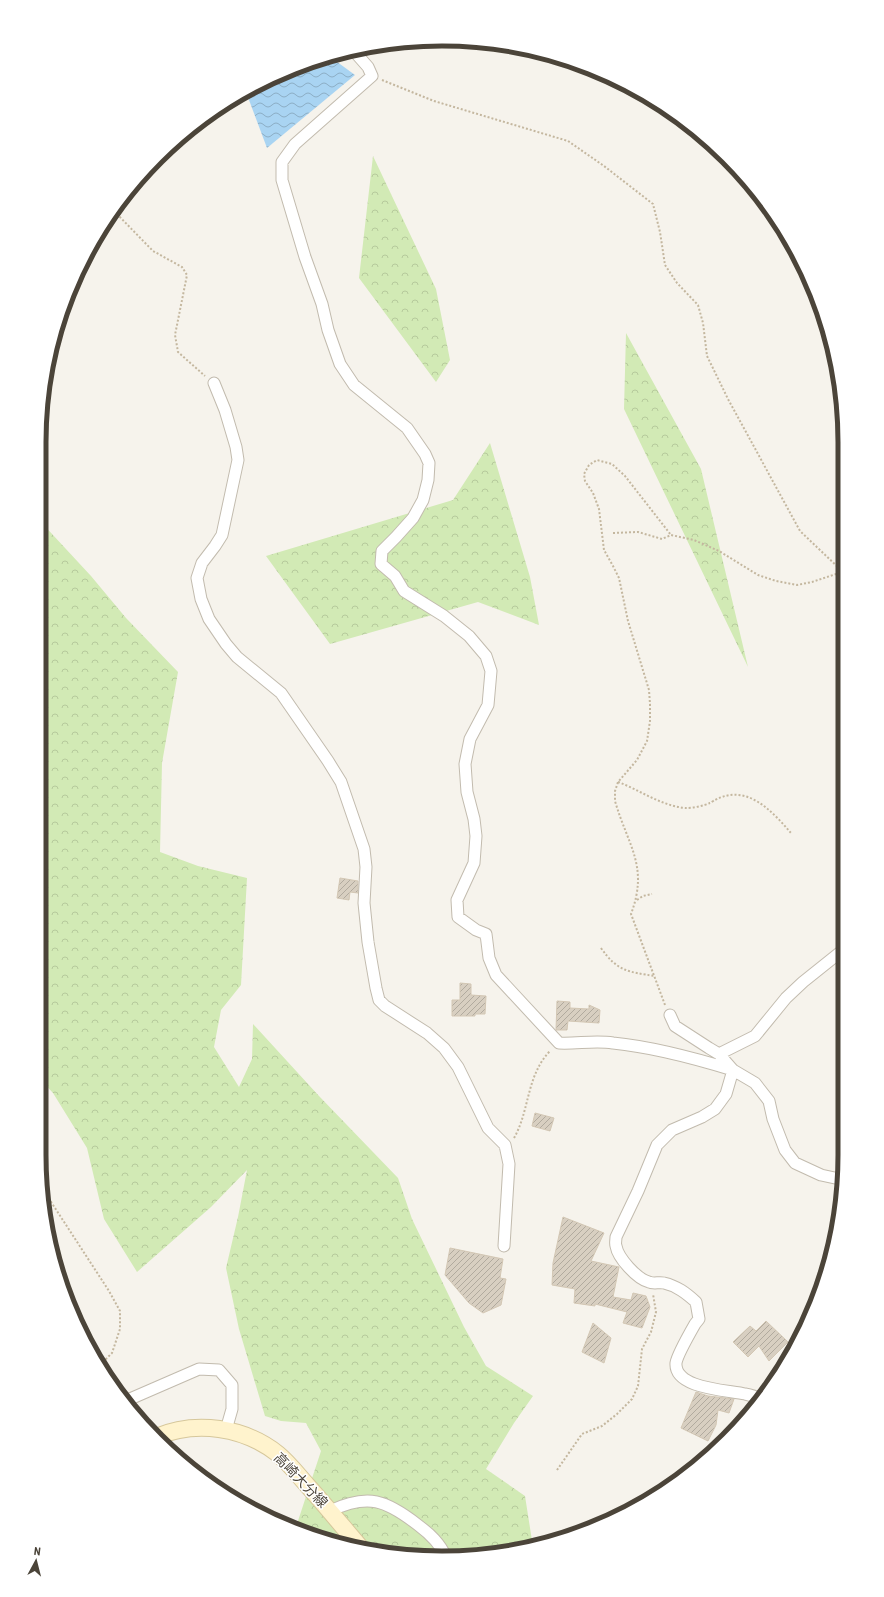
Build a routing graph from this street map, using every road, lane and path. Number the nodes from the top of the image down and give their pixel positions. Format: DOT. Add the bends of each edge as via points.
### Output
graph roads {
  1 [pos="358,55"];
  2 [pos="372,76"];
  3 [pos="118,215"];
  4 [pos="214,383"];
  5 [pos="613,532"];
  6 [pos="671,535"];
  7 [pos="838,567"];
  8 [pos="838,572"];
  9 [pos="618,782"];
  10 [pos="792,833"];
  11 [pos="652,894"];
  12 [pos="637,900"];
  13 [pos="602,948"];
  14 [pos="838,954"];
  15 [pos="655,976"];
  16 [pos="670,1015"];
  17 [pos="559,1043"];
  18 [pos="719,1054"];
  19 [pos="733,1070"];
  20 [pos="505,1145"];
  21 [pos="837,1178"];
  22 [pos="48,1198"];
  23 [pos="504,1246"];
  24 [pos="648,1282"];
  25 [pos="104,1361"];
  26 [pos="755,1397"];
  27 [pos="130,1399"];
  28 [pos="226,1430"];
  29 [pos="162,1435"];
  30 [pos="557,1470"];
  31 [pos="330,1511"];
  32 [pos="355,1541"];
  33 [pos="442,1551"];
  1 -- 2 [label="street"];
  2 -- 7 [label="path" via="434,101 568,142 653,204 665,265 677,283 698,305 708,356 728,399 800,531"];
  2 -- 17 [label="street" via="295,144 282,162 282,180 340,364 354,385 407,428 429,463 423,500 413,518 382,551 381,564 395,576 404,591 444,616 469,636 486,656 491,671 488,705 470,739 465,764 467,792 476,836 474,863 457,900 458,917 486,934 489,958 496,975"];
  3 -- 4 [label="path" via="153,251 182,267 188,275 175,335 178,352"];
  4 -- 20 [label="street" via="226,410 238,460 222,535 202,563 197,578 201,599 209,619 226,644 237,657 281,693 340,782 364,849 364,902 368,942 379,1000 444,1048 458,1068 488,1128"];
  5 -- 6 [label="path" via="638,532 662,539"];
  6 -- 8 [label="path" via="694,540 719,551 758,575 776,581 797,585"];
  6 -- 9 [label="path" via="625,476 612,464 597,460 589,465 584,474 599,509 604,550 619,578 629,628 649,690 650,721 647,741 637,760"];
  9 -- 10 [label="path" via="654,799 686,808 710,803 729,795 746,796 755,799 769,810"];
  9 -- 12 [label="path" via="615,801 637,863"];
  11 -- 12 [label="path"];
  12 -- 15 [label="path" via="631,914"];
  13 -- 15 [label="path" via="619,968"];
  14 -- 18 [label="street" via="786,998 755,1036"];
  15 -- 16 [label="path"];
  16 -- 18 [label="street" via="675,1026"];
  17 -- 19 [label="street" via="614,1043 654,1050"];
  17 -- 20 [label="path" via="543,1058 531,1082 520,1125 514,1137"];
  18 -- 19 [label="street"];
  19 -- 21 [label="street" via="755,1083 768,1101 785,1150 795,1163 821,1175"];
  19 -- 24 [label="street" via="726,1094 715,1109 702,1118 672,1130 657,1145 616,1237 618,1252 629,1268"];
  20 -- 23 [label="street" via="509,1164"];
  22 -- 25 [label="path" via="120,1311 120,1330 112,1353"];
  24 -- 26 [label="street" via="664,1282 678,1288 696,1302 699,1318 676,1363 684,1378 700,1386"];
  24 -- 30 [label="path" via="656,1312 651,1332 642,1349 638,1386 632,1399 602,1426 582,1434"];
  27 -- 28 [label="street" via="199,1369 219,1370 232,1385 232,1409"];
  28 -- 29 [label="main road, 高崎大分線" via="198,1427"];
  28 -- 31 [label="main road, 高崎大分線" via="249,1437 278,1454"];
  31 -- 32 [label="main road, 高崎大分線"];
  31 -- 33 [label="street" via="347,1503 379,1502 397,1510 426,1531"];
}
